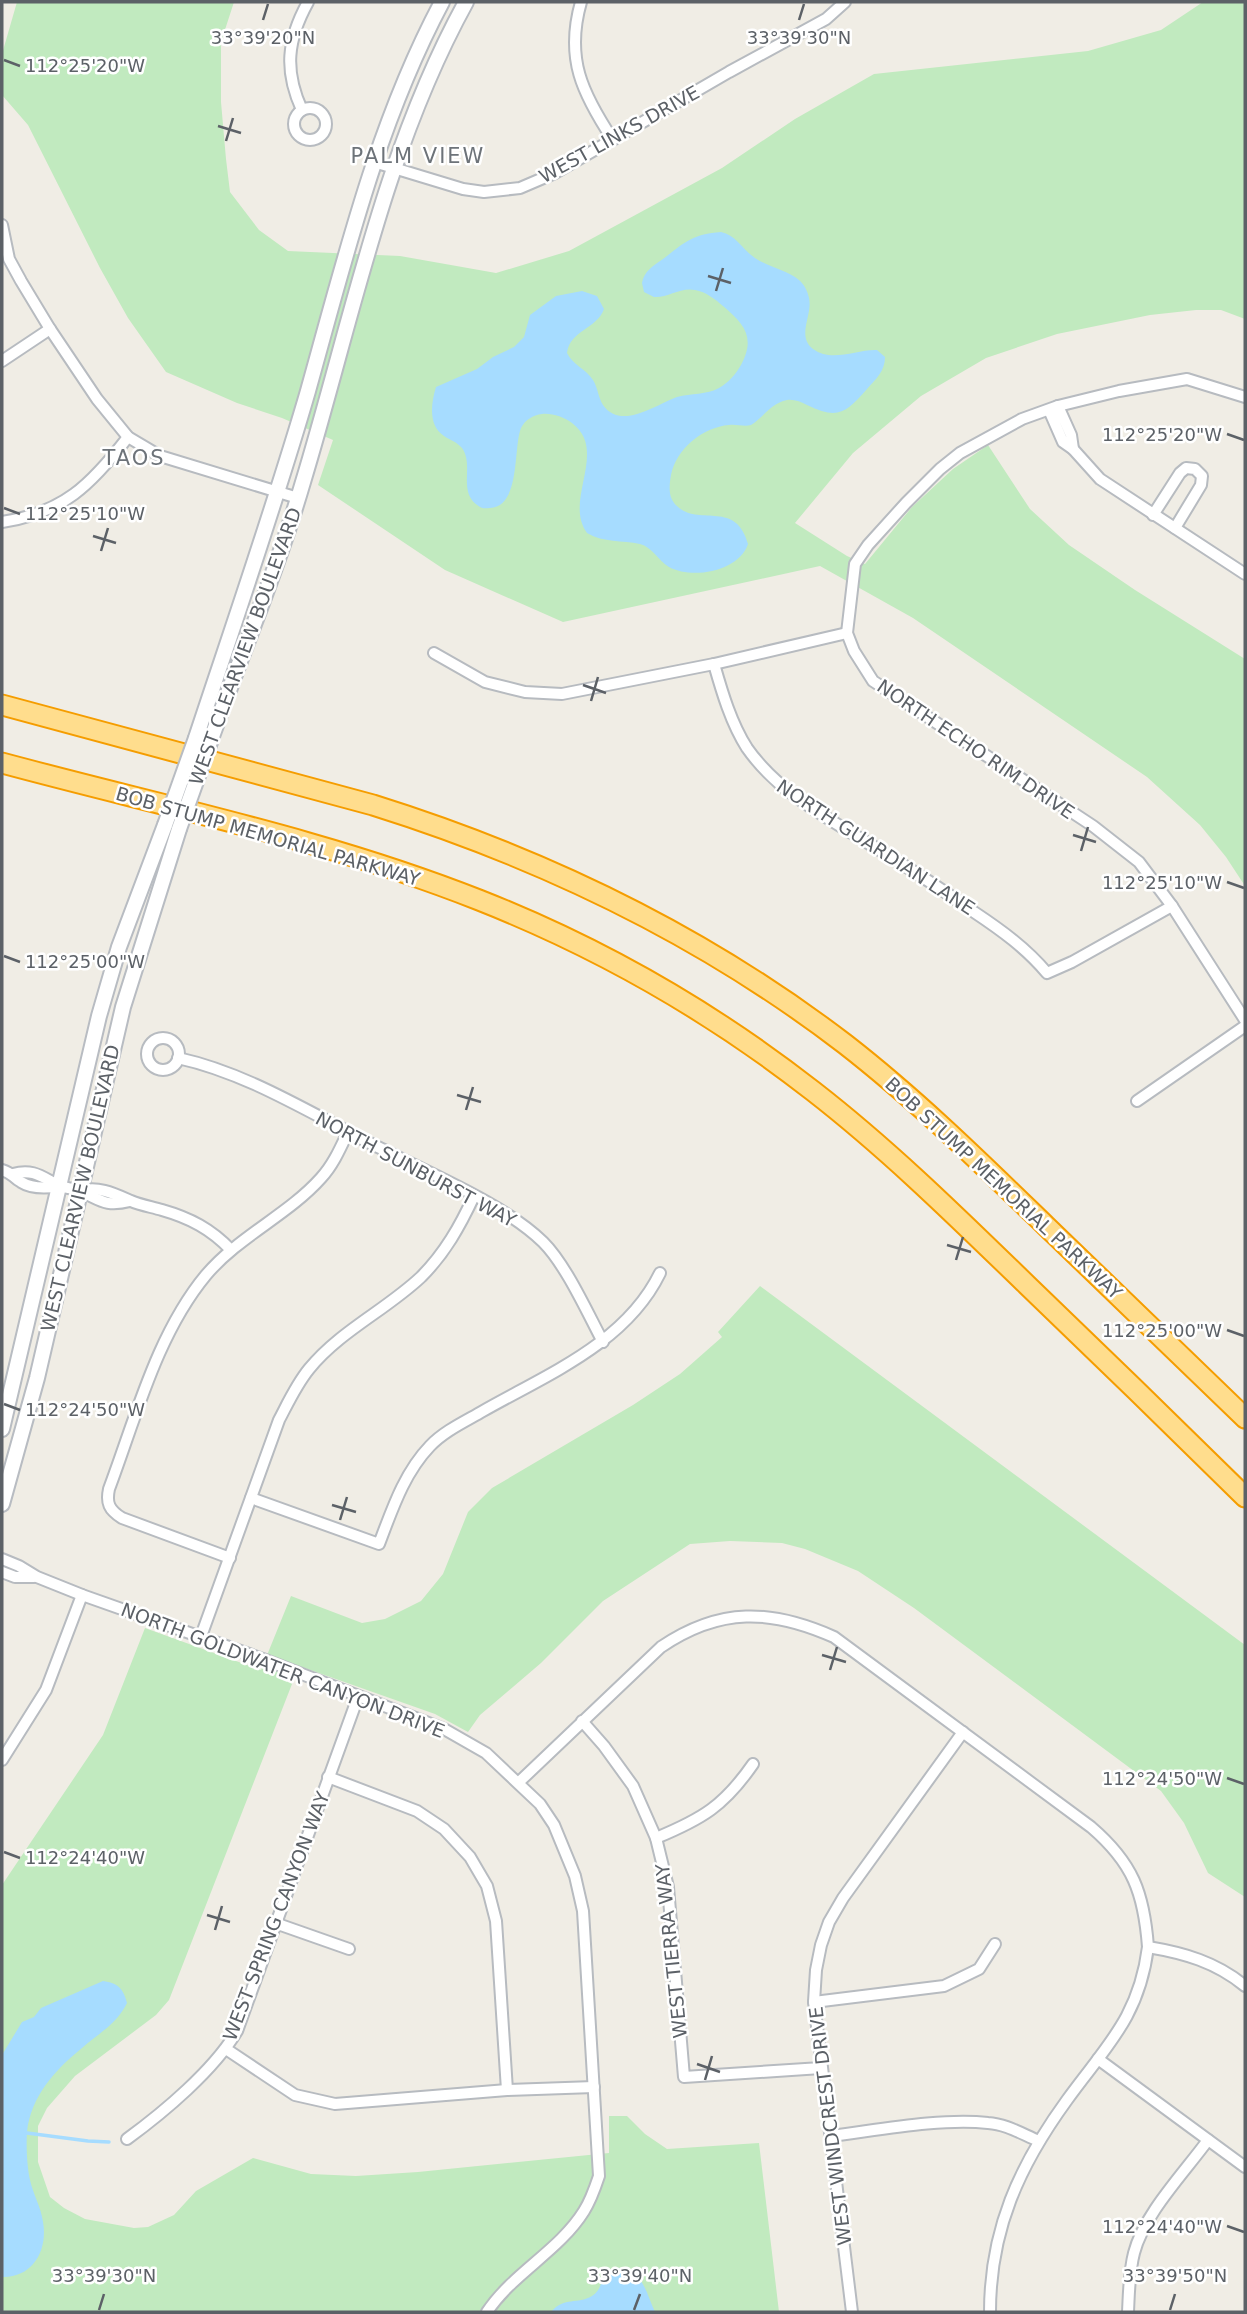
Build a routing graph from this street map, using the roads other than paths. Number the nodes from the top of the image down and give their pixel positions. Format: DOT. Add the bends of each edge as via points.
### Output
graph roads {
  1 [pos="308,2"];
  2 [pos="442,2"];
  3 [pos="466,2"];
  4 [pos="581,2"];
  5 [pos="845,2"];
  6 [pos="302,110"];
  7 [pos="613,140"];
  8 [pos="374,162"];
  9 [pos="393,168"];
  10 [pos="2,225"];
  11 [pos="50,329"];
  12 [pos="2,361"];
  13 [pos="1245,397"];
  14 [pos="1053,408"];
  15 [pos="128,438"];
  16 [pos="277,492"];
  17 [pos="298,498"];
  18 [pos="1153,515"];
  19 [pos="2,522"];
  20 [pos="1175,528"];
  21 [pos="1245,575"];
  22 [pos="847,633"];
  23 [pos="434,653"];
  24 [pos="714,664"];
  25 [pos="2,705"];
  26 [pos="203,740"];
  27 [pos="2,763"];
  28 [pos="172,827"];
  29 [pos="1171,906"];
  30 [pos="1245,1020"];
  31 [pos="1245,1026"];
  32 [pos="178,1058"];
  33 [pos="1137,1101"];
  34 [pos="348,1132"];
  35 [pos="7,1172"];
  36 [pos="60,1186"];
  37 [pos="79,1191"];
  38 [pos="474,1196"];
  39 [pos="232,1250"];
  40 [pos="660,1273"];
  41 [pos="603,1342"];
  42 [pos="1245,1418"];
  43 [pos="2,1429"];
  44 [pos="1245,1497"];
  45 [pos="251,1499"];
  46 [pos="2,1504"];
  47 [pos="230,1558"];
  48 [pos="2,1559"];
  49 [pos="2,1572"];
  50 [pos="37,1577"];
  51 [pos="82,1595"];
  52 [pos="200,1639"];
  53 [pos="358,1697"];
  54 [pos="582,1721"];
  55 [pos="963,1732"];
  56 [pos="2,1760"];
  57 [pos="752,1764"];
  58 [pos="328,1777"];
  59 [pos="519,1782"];
  60 [pos="656,1838"];
  61 [pos="275,1923"];
  62 [pos="995,1944"];
  63 [pos="1148,1947"];
  64 [pos="349,1949"];
  65 [pos="1245,1986"];
  66 [pos="814,2002"];
  67 [pos="226,2049"];
  68 [pos="1098,2059"];
  69 [pos="821,2068"];
  70 [pos="594,2087"];
  71 [pos="508,2090"];
  72 [pos="831,2136"];
  73 [pos="127,2140"];
  74 [pos="1208,2140"];
  75 [pos="1039,2141"];
  76 [pos="1245,2167"];
  77 [pos="487,2312"];
  78 [pos="852,2312"];
  79 [pos="990,2312"];
  80 [pos="1128,2312"];
  1 -- 6 [label="street" via="289,64 292,88"];
  2 -- 8 [label="street, WEST CLEARVIEW BOULEVARD" via="412,61"];
  3 -- 9 [label="street, WEST CLEARVIEW BOULEVARD" via="434,64"];
  4 -- 7 [label="street" via="574,25 574,55 583,89"];
  5 -- 7 [label="street, WEST LINKS DRIVE" via="826,19"];
  7 -- 9 [label="street, WEST LINKS DRIVE" via="555,173 505,191 463,188"];
  8 -- 9 [label="street, WEST LINKS DRIVE"];
  8 -- 16 [label="street, WEST CLEARVIEW BOULEVARD"];
  9 -- 17 [label="street, WEST CLEARVIEW BOULEVARD"];
  10 -- 11 [label="street" via="9,259"];
  11 -- 12 [label="street"];
  11 -- 15 [label="street"];
  13 -- 14 [label="street" via="1187,379"];
  14 -- 18 [label="street" via="1063,442 1101,479"];
  14 -- 22 [label="street" via="1001,429 960,453 876,536 855,564"];
  15 -- 16 [label="street" via="160,456"];
  15 -- 19 [label="street" via="103,470 67,501 28,518"];
  16 -- 17 [label="street"];
  16 -- 26 [label="street, WEST CLEARVIEW BOULEVARD"];
  17 -- 26 [label="street, WEST CLEARVIEW BOULEVARD" via="267,591"];
  18 -- 20 [label="street"];
  18 -- 20 [label="street" via="1180,473 1195,469 1202,476 1201,485"];
  20 -- 21 [label="street"];
  22 -- 24 [label="street"];
  22 -- 29 [label="street, NORTH ECHO RIM DRIVE" via="873,681 1093,826 1139,862"];
  23 -- 24 [label="street" via="485,682 525,692 562,694"];
  24 -- 29 [label="street, NORTH GUARDIAN LANE" via="726,705 746,746 773,780 998,928 1047,973"];
  25 -- 42 [label="highway, BOB STUMP MEMORIAL PARKWAY" via="418,819 572,880 690,942 787,1003 903,1092 990,1170"];
  26 -- 28 [label="street, WEST CLEARVIEW BOULEVARD, bridge"];
  27 -- 44 [label="highway, BOB STUMP MEMORIAL PARKWAY" via="413,876 573,942 688,1004 811,1089 888,1153"];
  28 -- 36 [label="street, WEST CLEARVIEW BOULEVARD" via="108,981"];
  28 -- 37 [label="street, WEST CLEARVIEW BOULEVARD"];
  29 -- 30 [label="street, NORTH ECHO RIM DRIVE"];
  31 -- 33 [label="street"];
  32 -- 34 [label="street, NORTH SUNBURST WAY" via="234,1076"];
  34 -- 38 [label="street, NORTH SUNBURST WAY"];
  34 -- 39 [label="street" via="321,1179"];
  35 -- 36 [label="street" via="42,1188"];
  36 -- 37 [label="street"];
  36 -- 43 [label="street, WEST CLEARVIEW BOULEVARD"];
  37 -- 39 [label="street" via="96,1188 194,1221"];
  37 -- 46 [label="street, WEST CLEARVIEW BOULEVARD" via="31,1401"];
  38 -- 41 [label="street, NORTH SUNBURST WAY" via="545,1243"];
  38 -- 45 [label="street" via="456,1234 422,1276 308,1370 279,1420"];
  39 -- 47 [label="street" via="208,1273 172,1325 109,1489 108,1504 122,1518"];
  40 -- 41 [label="street" via="631,1317"];
  41 -- 45 [label="street" via="432,1444 396,1498 379,1544"];
  45 -- 47 [label="street"];
  47 -- 52 [label="street"];
  48 -- 50 [label="street, NORTH GOLDWATER CANYON DRIVE"];
  49 -- 50 [label="street, NORTH GOLDWATER CANYON DRIVE"];
  50 -- 51 [label="street, NORTH GOLDWATER CANYON DRIVE"];
  51 -- 52 [label="street, NORTH GOLDWATER CANYON DRIVE"];
  51 -- 56 [label="street" via="46,1690"];
  52 -- 53 [label="street, NORTH GOLDWATER CANYON DRIVE"];
  53 -- 58 [label="street, WEST SPRING CANYON WAY"];
  53 -- 59 [label="street, NORTH GOLDWATER CANYON DRIVE" via="444,1729 486,1753"];
  54 -- 55 [label="street" via="678,1635 716,1619 748,1616 783,1619 834,1637"];
  54 -- 59 [label="street"];
  54 -- 60 [label="street, WEST TIERRA WAY" via="632,1786"];
  55 -- 63 [label="street" via="1111,1844 1142,1898"];
  55 -- 66 [label="street, WEST WINDCREST DRIVE" via="829,1922 816,1970"];
  57 -- 60 [label="street" via="718,1805 694,1822"];
  58 -- 61 [label="street, WEST SPRING CANYON WAY"];
  58 -- 71 [label="street" via="417,1811 444,1829 470,1857 487,1886 496,1922"];
  59 -- 70 [label="street, NORTH GOLDWATER CANYON DRIVE" via="554,1825 575,1876 583,1911"];
  60 -- 69 [label="street, WEST TIERRA WAY" via="668,1887 684,2077"];
  61 -- 64 [label="street"];
  61 -- 67 [label="street, WEST SPRING CANYON WAY" via="237,2031"];
  62 -- 66 [label="street" via="978,1969 944,1986"];
  63 -- 65 [label="street" via="1198,1958"];
  63 -- 68 [label="street" via="1133,2005"];
  66 -- 69 [label="street, WEST WINDCREST DRIVE"];
  67 -- 71 [label="street" via="295,2095 335,2104"];
  67 -- 73 [label="street, WEST SPRING CANYON WAY"];
  68 -- 74 [label="street"];
  68 -- 75 [label="street"];
  69 -- 72 [label="street, WEST WINDCREST DRIVE"];
  70 -- 71 [label="street"];
  70 -- 77 [label="street, NORTH GOLDWATER CANYON DRIVE" via="599,2176 589,2203 565,2235 507,2287"];
  72 -- 75 [label="street" via="989,2123"];
  72 -- 78 [label="street, WEST WINDCREST DRIVE"];
  74 -- 76 [label="street"];
  74 -- 80 [label="street" via="1148,2220 1134,2252"];
  75 -- 79 [label="street" via="1009,2199 992,2270"];
}
